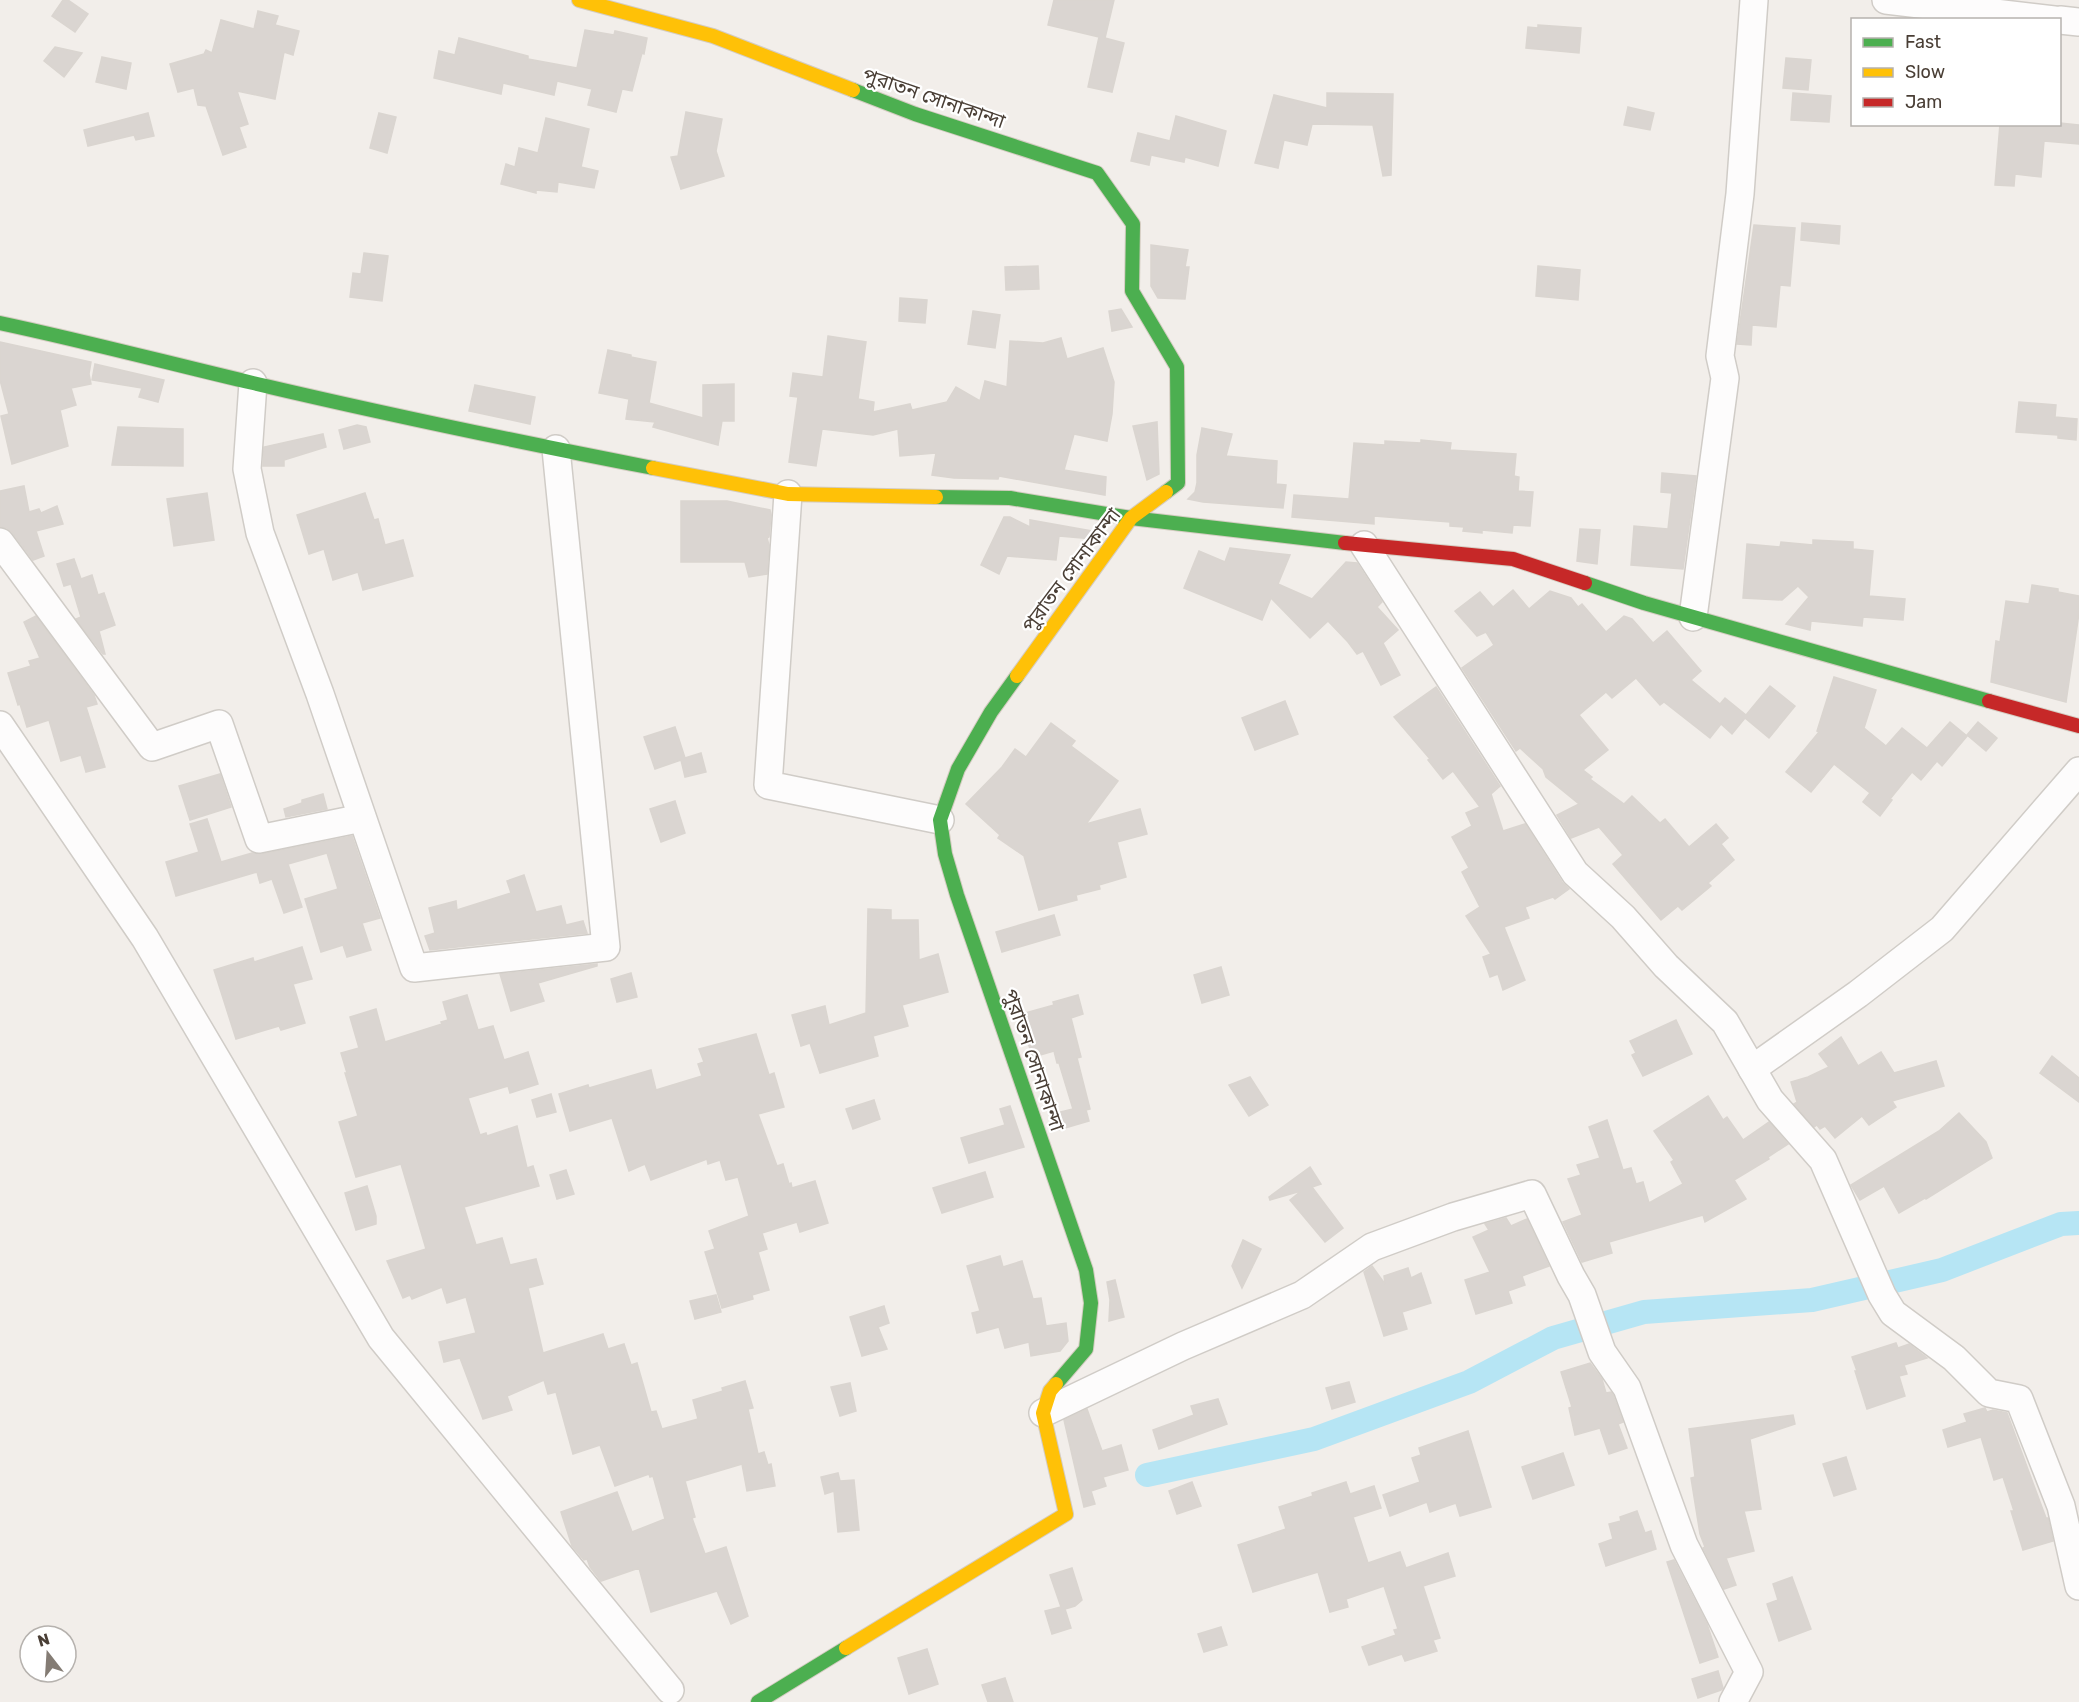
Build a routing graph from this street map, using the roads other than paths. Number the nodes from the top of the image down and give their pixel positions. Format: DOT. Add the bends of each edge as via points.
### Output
graph roads {
  1 [pos="579,0"];
  2 [pos="1754,0"];
  3 [pos="1886,0"];
  4 [pos="2037,18"];
  5 [pos="2061,20"];
  6 [pos="2079,22"];
  7 [pos="0,323"];
  8 [pos="253,383"];
  9 [pos="556,449"];
  10 [pos="788,494"];
  11 [pos="1131,518"];
  12 [pos="0,542"];
  13 [pos="1364,545"];
  14 [pos="1693,617"];
  15 [pos="0,725"];
  16 [pos="2079,726"];
  17 [pos="2079,771"];
  18 [pos="362,818"];
  19 [pos="940,820"];
  20 [pos="1752,1069"];
  21 [pos="1043,1413"];
  22 [pos="2079,1586"];
  23 [pos="670,1690"];
  24 [pos="758,1702"];
  25 [pos="1733,1702"];
  1 -- 11 [label="street, পুরাতন সোনাকান্দা" via="713,36 915,114 1097,173 1133,224 1132,291 1178,367 1178,483"];
  2 -- 14 [label="street" via="1740,194 1720,356 1725,378"];
  3 -- 4 [label="street"];
  5 -- 6 [label="street"];
  7 -- 8 [label="street"];
  8 -- 9 [label="street"];
  8 -- 18 [label="street" via="247,469 260,533"];
  9 -- 10 [label="street"];
  9 -- 18 [label="street" via="606,947 414,968"];
  10 -- 11 [label="street" via="1010,498"];
  10 -- 19 [label="street" via="768,785"];
  11 -- 13 [label="street"];
  11 -- 19 [label="street, পুরাতন সোনাকান্দা" via="991,712 958,769"];
  12 -- 18 [label="street" via="152,747 219,724 259,839"];
  13 -- 14 [label="street" via="1513,559"];
  13 -- 20 [label="street" via="1575,873 1725,1022"];
  14 -- 16 [label="street"];
  15 -- 23 [label="street" via="145,938 381,1338"];
  17 -- 20 [label="street" via="1942,929"];
  19 -- 21 [label="street, পুরাতন সোনাকান্দা" via="957,895 1086,1270 1091,1303 1086,1349 1050,1391"];
  20 -- 22 [label="street" via="1770,1100 1823,1160 1893,1313 1954,1358 1989,1393 2019,1399 2061,1506"];
  21 -- 24 [label="street" via="1066,1514"];
  21 -- 25 [label="street" via="1302,1294 1372,1247 1453,1216 1532,1194 1582,1295 1602,1352 1627,1388 1684,1545 1749,1672"];
}
